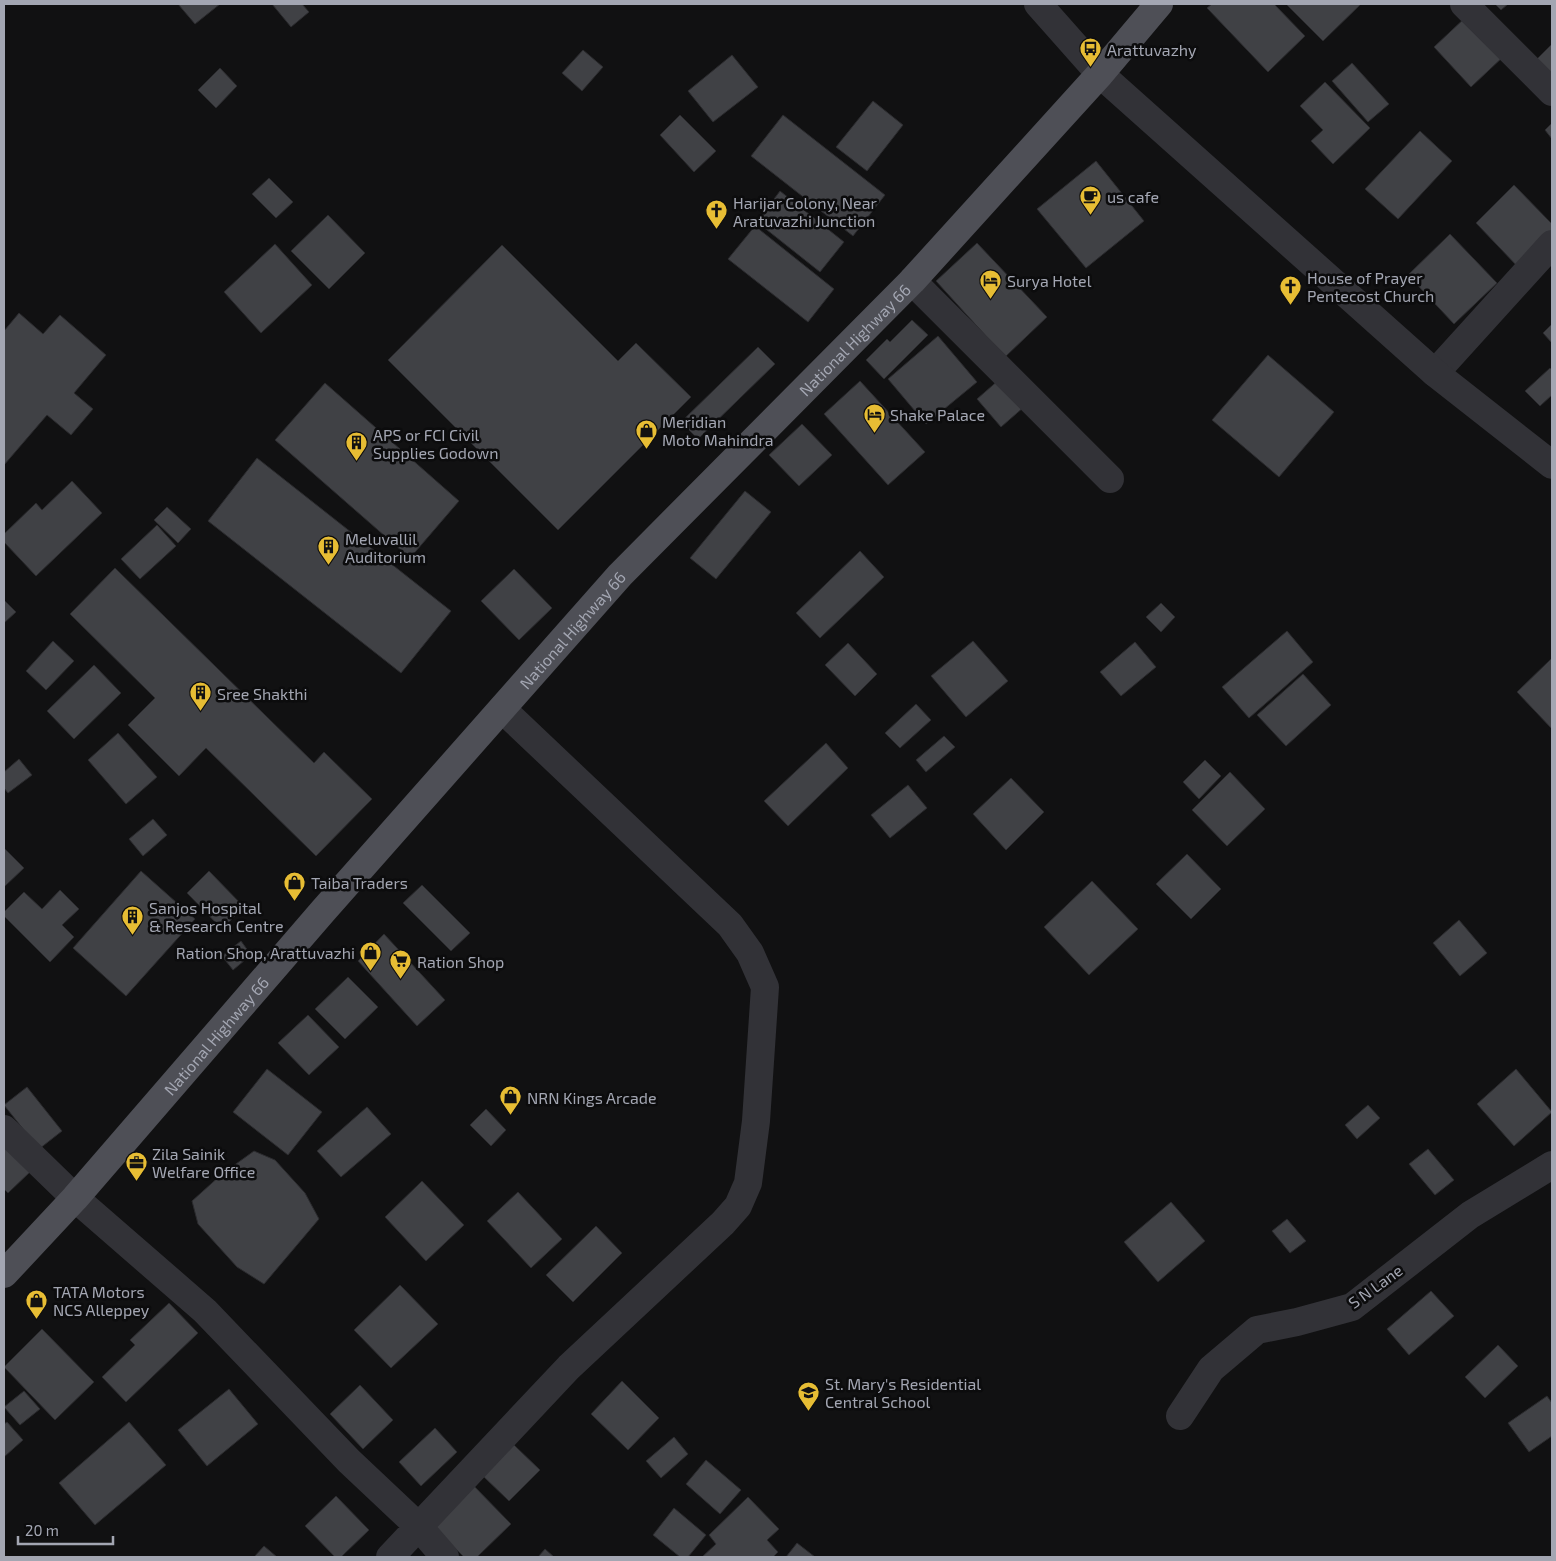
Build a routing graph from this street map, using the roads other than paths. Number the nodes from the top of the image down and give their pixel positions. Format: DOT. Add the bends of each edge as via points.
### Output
graph roads {
  1 [pos="1038,4"];
  2 [pos="1159,4"];
  3 [pos="1464,4"];
  4 [pos="1100,74"];
  5 [pos="1552,92"];
  6 [pos="1552,244"];
  7 [pos="912,281"];
  8 [pos="1435,374"];
  9 [pos="1552,465"];
  10 [pos="1110,479"];
  11 [pos="502,709"];
  12 [pos="4,1129"];
  13 [pos="1552,1165"];
  14 [pos="75,1198"];
  15 [pos="4,1274"];
  16 [pos="1180,1416"];
  17 [pos="419,1527"];
  18 [pos="390,1557"];
  19 [pos="445,1557"];
  1 -- 4 [label="street"];
  2 -- 4 [label="main road, National Highway 66"];
  3 -- 5 [label="street"];
  4 -- 7 [label="main road, National Highway 66"];
  4 -- 8 [label="street"];
  6 -- 8 [label="street"];
  7 -- 10 [label="street"];
  7 -- 11 [label="main road, National Highway 66" via="620,575"];
  8 -- 9 [label="street"];
  11 -- 14 [label="main road, National Highway 66"];
  11 -- 17 [label="street" via="730,924 750,953 765,987 756,1121 748,1183 738,1206 723,1224 569,1366"];
  12 -- 14 [label="street"];
  13 -- 16 [label="street, S N Lane" via="1470,1214 1352,1306 1257,1330 1211,1369"];
  14 -- 15 [label="main road, National Highway 66"];
  14 -- 17 [label="street" via="205,1311 349,1461"];
  17 -- 18 [label="street"];
  17 -- 19 [label="street"];
}
